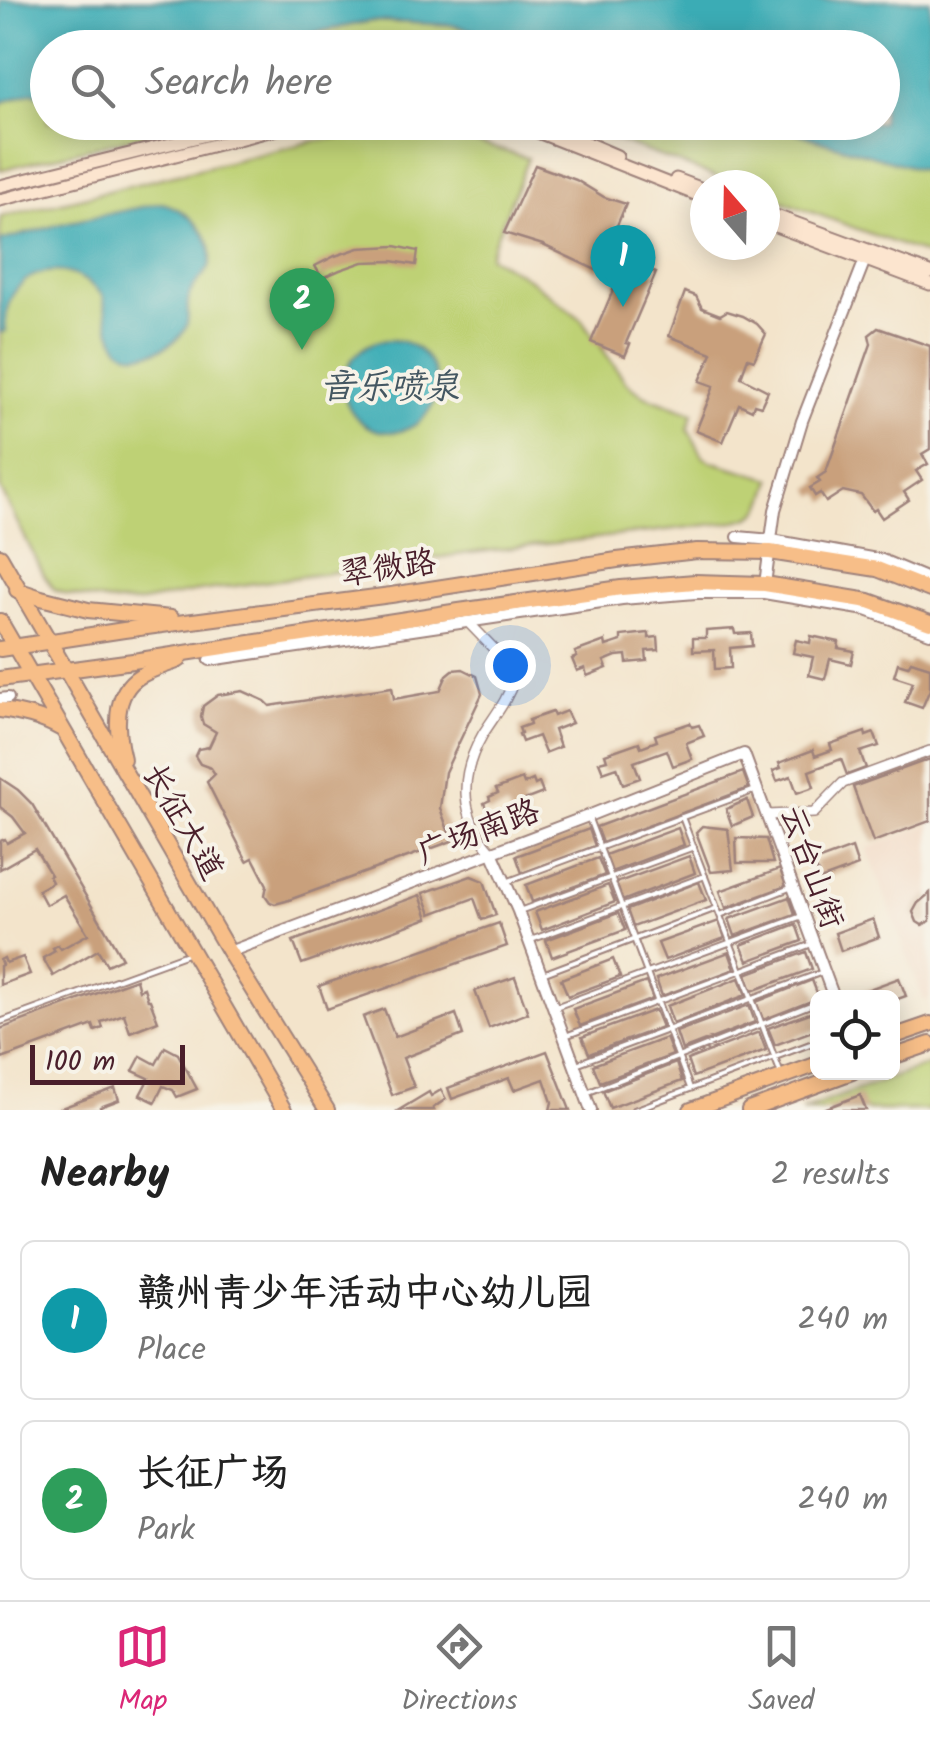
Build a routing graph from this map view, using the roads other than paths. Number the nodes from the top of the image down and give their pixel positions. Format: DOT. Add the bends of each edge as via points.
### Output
graph roads {
  1 [pos="186,140"];
  2 [pos="234,140"];
  3 [pos="560,140"];
  4 [pos="582,140"];
  5 [pos="690,184"];
  6 [pos="0,186"];
  7 [pos="690,192"];
  8 [pos="0,200"];
  9 [pos="780,218"];
  10 [pos="780,227"];
  11 [pos="867,256"];
  12 [pos="930,273"];
  13 [pos="930,284"];
  14 [pos="738,537"];
  15 [pos="771,546"];
  16 [pos="0,556"];
  17 [pos="930,580"];
  18 [pos="765,584"];
  19 [pos="18,590"];
  20 [pos="930,590"];
  21 [pos="464,616"];
  22 [pos="0,621"];
  23 [pos="197,621"];
  24 [pos="930,623"];
  25 [pos="930,633"];
  26 [pos="48,642"];
  27 [pos="7,648"];
  28 [pos="208,654"];
  29 [pos="65,670"];
  30 [pos="30,675"];
  31 [pos="0,679"];
  32 [pos="3,702"];
  33 [pos="60,728"];
  34 [pos="930,750"];
  35 [pos="744,754"];
  36 [pos="128,779"];
  37 [pos="758,789"];
  38 [pos="588,816"];
  39 [pos="768,816"];
  40 [pos="682,817"];
  41 [pos="694,847"];
  42 [pos="600,848"];
  43 [pos="492,852"];
  44 [pos="705,876"];
  45 [pos="611,877"];
  46 [pos="505,882"];
  47 [pos="793,887"];
  48 [pos="622,906"];
  49 [pos="717,908"];
  50 [pos="518,911"];
  51 [pos="720,915"];
  52 [pos="802,915"];
  53 [pos="634,939"];
  54 [pos="528,941"];
  55 [pos="730,942"];
  56 [pos="814,943"];
  57 [pos="191,952"];
  58 [pos="229,952"];
  59 [pos="741,970"];
  60 [pos="824,971"];
  61 [pos="647,973"];
  62 [pos="540,974"];
  63 [pos="830,990"];
  64 [pos="752,998"];
  65 [pos="658,1002"];
  66 [pos="810,1005"];
  67 [pos="553,1008"];
  68 [pos="0,1022"];
  69 [pos="762,1024"];
  70 [pos="930,1024"];
  71 [pos="668,1029"];
  72 [pos="900,1035"];
  73 [pos="564,1037"];
  74 [pos="810,1043"];
  75 [pos="930,1044"];
  76 [pos="900,1055"];
  77 [pos="679,1057"];
  78 [pos="774,1057"];
  79 [pos="574,1064"];
  80 [pos="810,1067"];
  81 [pos="782,1077"];
  82 [pos="830,1080"];
  83 [pos="690,1088"];
  84 [pos="584,1094"];
  85 [pos="284,1110"];
  86 [pos="326,1110"];
  87 [pos="591,1110"];
  88 [pos="634,1110"];
  89 [pos="691,1110"];
  90 [pos="749,1110"];
  1 -- 6 [label="main road"];
  2 -- 8 [label="main road"];
  3 -- 7 [label="main road"];
  4 -- 5 [label="main road"];
  9 -- 11 [label="main road"];
  10 -- 11 [label="main road"];
  11 -- 12 [label="main road"];
  11 -- 13 [label="main road"];
  11 -- 15 [label="street" via="802,421"];
  14 -- 15 [label="street"];
  15 -- 17 [label="street" via="882,560"];
  15 -- 18 [label="street"];
  15 -- 20 [label="main road, 翠微路" via="877,569"];
  15 -- 23 [label="main road, 翠微路" via="633,558"];
  16 -- 19 [label="main road, 长征大道"];
  18 -- 21 [label="main road, 翠微路" via="640,587"];
  18 -- 24 [label="main road, 翠微路" via="869,601"];
  19 -- 23 [label="main road" via="88,610"];
  19 -- 26 [label="main road, 长征大道"];
  21 -- 25 [label="street" via="696,592 764,594 866,610"];
  21 -- 28 [label="main road, 翠微路"];
  21 -- 43 [label="street" via="514,678 472,755 467,784 471,822"];
  22 -- 27 [label="main road, 长征大道"];
  23 -- 26 [label="main road, 翠微路"];
  26 -- 27 [label="main road, 翠微路"];
  26 -- 29 [label="main road, 长征大道"];
  27 -- 30 [label="main road, 长征大道"];
  28 -- 29 [label="main road, 翠微路"];
  28 -- 36 [label="main road" via="140,676 125,692 117,724"];
  29 -- 30 [label="main road, 翠微路"];
  29 -- 36 [label="main road, 长征大道"];
  30 -- 31 [label="main road, 翠微路"];
  30 -- 33 [label="main road, 长征大道"];
  32 -- 33 [label="main road"];
  33 -- 57 [label="main road, 长征大道"];
  34 -- 39 [label="street" via="844,783 814,813"];
  35 -- 37 [label="street, 云台山街"];
  35 -- 38 [label="street, 广场南路"];
  36 -- 58 [label="main road, 长征大道"];
  37 -- 39 [label="street, 云台山街"];
  37 -- 40 [label="lane"];
  38 -- 42 [label="lane"];
  38 -- 43 [label="street, 广场南路"];
  39 -- 47 [label="street, 云台山街"];
  40 -- 41 [label="lane"];
  40 -- 42 [label="lane"];
  41 -- 44 [label="lane"];
  41 -- 45 [label="lane"];
  42 -- 45 [label="lane"];
  42 -- 46 [label="lane"];
  43 -- 46 [label="street"];
  43 -- 58 [label="street, 广场南路"];
  44 -- 48 [label="lane"];
  44 -- 49 [label="lane"];
  45 -- 48 [label="lane"];
  45 -- 50 [label="lane"];
  46 -- 50 [label="street"];
  47 -- 51 [label="lane"];
  47 -- 52 [label="street, 云台山街"];
  48 -- 53 [label="lane"];
  48 -- 54 [label="lane"];
  49 -- 51 [label="lane"];
  49 -- 53 [label="lane"];
  50 -- 54 [label="street"];
  51 -- 55 [label="lane"];
  52 -- 55 [label="lane"];
  52 -- 56 [label="street, 云台山街"];
  53 -- 61 [label="lane"];
  53 -- 62 [label="lane"];
  54 -- 62 [label="street"];
  55 -- 59 [label="lane"];
  55 -- 61 [label="lane"];
  56 -- 59 [label="lane"];
  56 -- 60 [label="street, 云台山街"];
  57 -- 68 [label="lane"];
  57 -- 85 [label="main road, 长征大道"];
  58 -- 86 [label="main road, 长征大道"];
  59 -- 64 [label="lane"];
  59 -- 65 [label="lane"];
  60 -- 63 [label="street, 云台山街"];
  60 -- 64 [label="lane"];
  61 -- 65 [label="lane"];
  61 -- 67 [label="lane"];
  62 -- 67 [label="street"];
  64 -- 69 [label="lane"];
  64 -- 71 [label="lane"];
  65 -- 71 [label="lane"];
  65 -- 73 [label="lane"];
  66 -- 69 [label="lane"];
  67 -- 73 [label="street"];
  69 -- 77 [label="lane"];
  69 -- 78 [label="lane"];
  70 -- 72 [label="main road"];
  71 -- 77 [label="lane"];
  71 -- 79 [label="lane"];
  73 -- 79 [label="street"];
  74 -- 78 [label="lane"];
  75 -- 76 [label="main road"];
  77 -- 83 [label="lane"];
  77 -- 84 [label="lane"];
  78 -- 81 [label="lane"];
  78 -- 83 [label="lane"];
  79 -- 84 [label="street"];
  80 -- 81 [label="main road"];
  81 -- 89 [label="main road"];
  82 -- 90 [label="main road"];
  83 -- 88 [label="lane"];
  84 -- 87 [label="street"];
}
